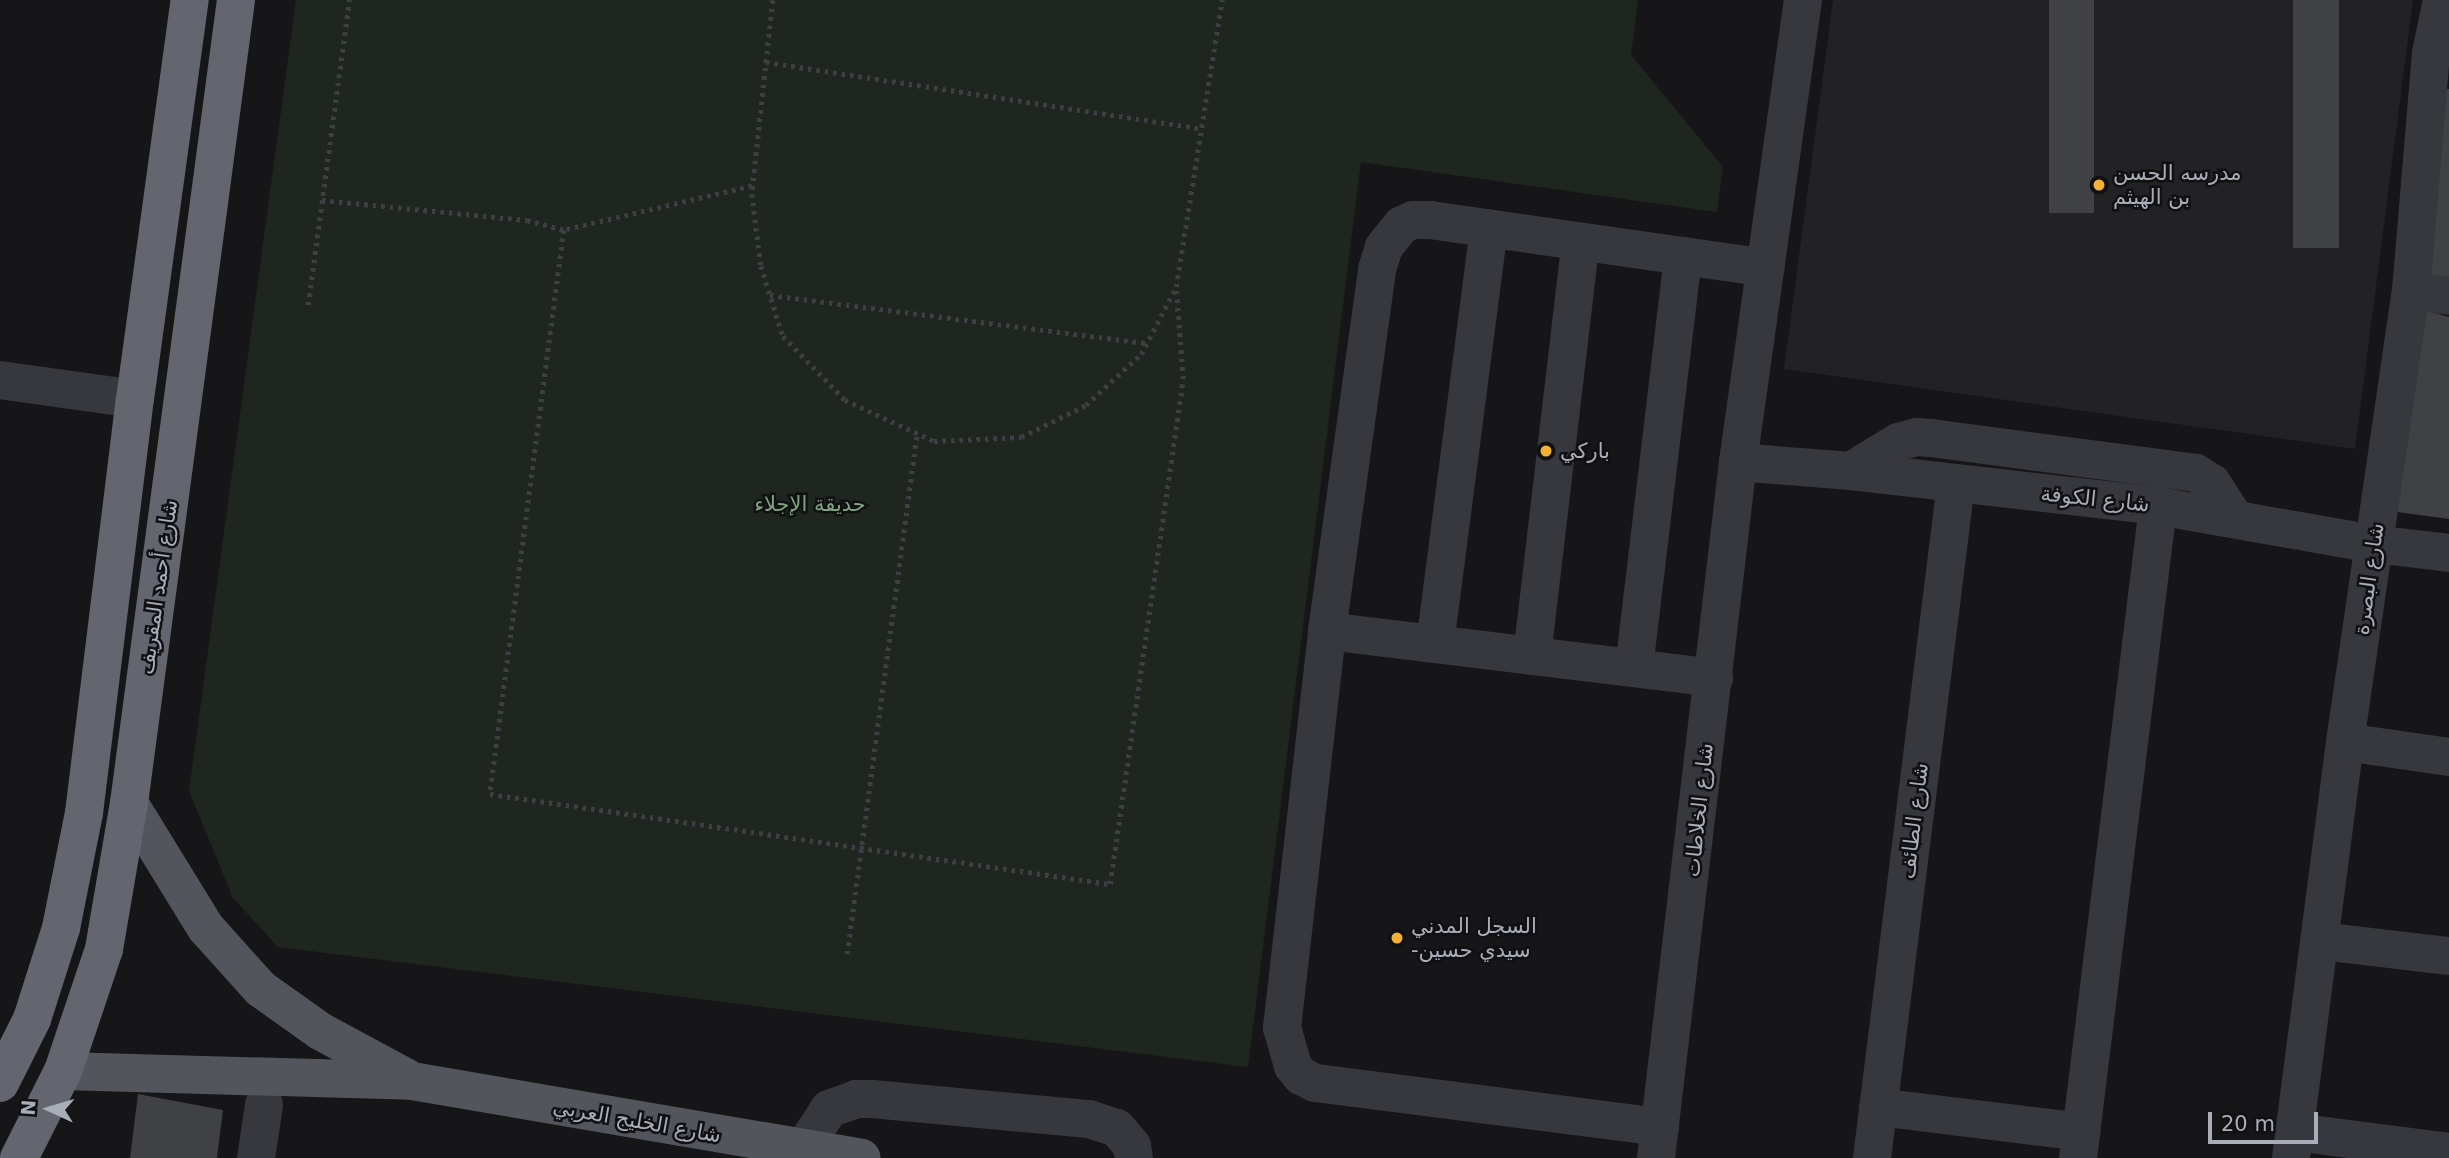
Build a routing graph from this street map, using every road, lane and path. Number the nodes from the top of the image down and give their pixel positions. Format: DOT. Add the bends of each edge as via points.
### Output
graph roads {
  1 [pos="190,0"];
  2 [pos="236,0"];
  3 [pos="349,0"];
  4 [pos="773,0"];
  5 [pos="1222,0"];
  6 [pos="1803,0"];
  7 [pos="2442,0"];
  8 [pos="2440,54"];
  9 [pos="766,62"];
  10 [pos="1203,129"];
  11 [pos="752,186"];
  12 [pos="322,200"];
  13 [pos="1489,228"];
  14 [pos="564,230"];
  15 [pos="1581,242"];
  16 [pos="1683,256"];
  17 [pos="1766,268"];
  18 [pos="1176,287"];
  19 [pos="2410,291"];
  20 [pos="770,295"];
  21 [pos="2449,296"];
  22 [pos="308,305"];
  23 [pos="1147,343"];
  24 [pos="0,380"];
  25 [pos="135,399"];
  26 [pos="917,433"];
  27 [pos="1738,463"];
  28 [pos="1851,471"];
  29 [pos="1956,484"];
  30 [pos="2158,506"];
  31 [pos="2235,519"];
  32 [pos="2374,544"];
  33 [pos="2449,553"];
  34 [pos="1327,631"];
  35 [pos="1434,644"];
  36 [pos="1532,656"];
  37 [pos="1634,668"];
  38 [pos="1714,678"];
  39 [pos="2345,742"];
  40 [pos="2449,757"];
  41 [pos="129,803"];
  42 [pos="862,848"];
  43 [pos="2321,941"];
  44 [pos="848,954"];
  45 [pos="2449,956"];
  46 [pos="32,1019"];
  47 [pos="0,1038"];
  48 [pos="63,1071"];
  49 [pos="412,1081"];
  50 [pos="0,1083"];
  51 [pos="264,1105"];
  52 [pos="1878,1107"];
  53 [pos="1658,1143"];
  54 [pos="2080,1145"];
  55 [pos="2293,1145"];
  56 [pos="803,1149"];
  57 [pos="757,1150"];
  58 [pos="2449,1152"];
  59 [pos="19,1158"];
  60 [pos="256,1158"];
  61 [pos="861,1158"];
  62 [pos="1134,1158"];
  63 [pos="1872,1158"];
  1 -- 25 [label="highway, شارع أحمد المقريف"];
  2 -- 41 [label="highway, شارع أحمد المقريف"];
  3 -- 12 [label="path"];
  4 -- 9 [label="path"];
  5 -- 10 [label="path"];
  6 -- 17 [label="street, شارع الخلاطات"];
  7 -- 8 [label="street, شارع البصرة"];
  8 -- 19 [label="street, شارع البصرة"];
  9 -- 10 [label="path"];
  9 -- 11 [label="path"];
  10 -- 18 [label="path"];
  11 -- 14 [label="path"];
  11 -- 20 [label="path" via="761,265"];
  12 -- 14 [label="path" via="527,220"];
  12 -- 22 [label="path"];
  13 -- 15 [label="street"];
  13 -- 34 [label="street" via="1413,220 1402,225 1384,247 1377,269"];
  13 -- 35 [label="street"];
  14 -- 42 [label="path" via="490,794"];
  15 -- 16 [label="street"];
  15 -- 36 [label="street"];
  16 -- 17 [label="street"];
  16 -- 37 [label="street"];
  17 -- 27 [label="street, شارع الخلاطات"];
  18 -- 23 [label="path"];
  18 -- 42 [label="path" via="1183,379 1111,884"];
  19 -- 21 [label="street"];
  19 -- 32 [label="street, شارع البصرة"];
  20 -- 23 [label="path"];
  20 -- 26 [label="path" via="783,335 845,400"];
  23 -- 26 [label="path" via="1086,405 1021,438 934,441"];
  24 -- 25 [label="street"];
  25 -- 46 [label="highway, شارع أحمد المقريف" via="84,813 61,928"];
  26 -- 42 [label="path"];
  27 -- 28 [label="street, شارع الكوفة"];
  27 -- 38 [label="street, شارع الخلاطات"];
  28 -- 29 [label="street, شارع الكوفة"];
  28 -- 31 [label="street" via="1898,442 1931,438 2196,473 2211,482"];
  29 -- 30 [label="street, شارع الكوفة"];
  29 -- 52 [label="street, شارع الطائف"];
  30 -- 31 [label="street, شارع الكوفة"];
  30 -- 54 [label="street"];
  31 -- 32 [label="street, شارع الكوفة"];
  32 -- 33 [label="street, شارع الكوفة"];
  32 -- 39 [label="street, شارع البصرة"];
  34 -- 35 [label="street"];
  34 -- 53 [label="street" via="1282,1028 1293,1066 1315,1083"];
  35 -- 36 [label="street"];
  36 -- 37 [label="street"];
  37 -- 38 [label="street"];
  38 -- 53 [label="street, شارع الخلاطات"];
  39 -- 40 [label="street"];
  39 -- 43 [label="street, شارع البصرة"];
  41 -- 48 [label="highway, شارع أحمد المقريف" via="104,949"];
  41 -- 49 [label="main road, شارع الخليج العربي" via="206,928 261,989 320,1031"];
  42 -- 44 [label="path"];
  43 -- 45 [label="street"];
  43 -- 55 [label="street, شارع البصرة"];
  46 -- 47 [label="street"];
  46 -- 50 [label="highway, شارع أحمد المقريف"];
  48 -- 49 [label="main road, شارع الخليج العربي"];
  48 -- 59 [label="highway, شارع أحمد المقريف"];
  49 -- 57 [label="main road, شارع الخليج العربي"];
  51 -- 60 [label="street"];
  52 -- 54 [label="street"];
  52 -- 63 [label="street, شارع الطائف"];
  55 -- 58 [label="street"];
  56 -- 57 [label="main road, شارع الخليج العربي"];
  56 -- 61 [label="main road, شارع الخليج العربي"];
  56 -- 62 [label="street" via="829,1109 872,1099 1088,1119 1117,1128 1132,1146"];
}
